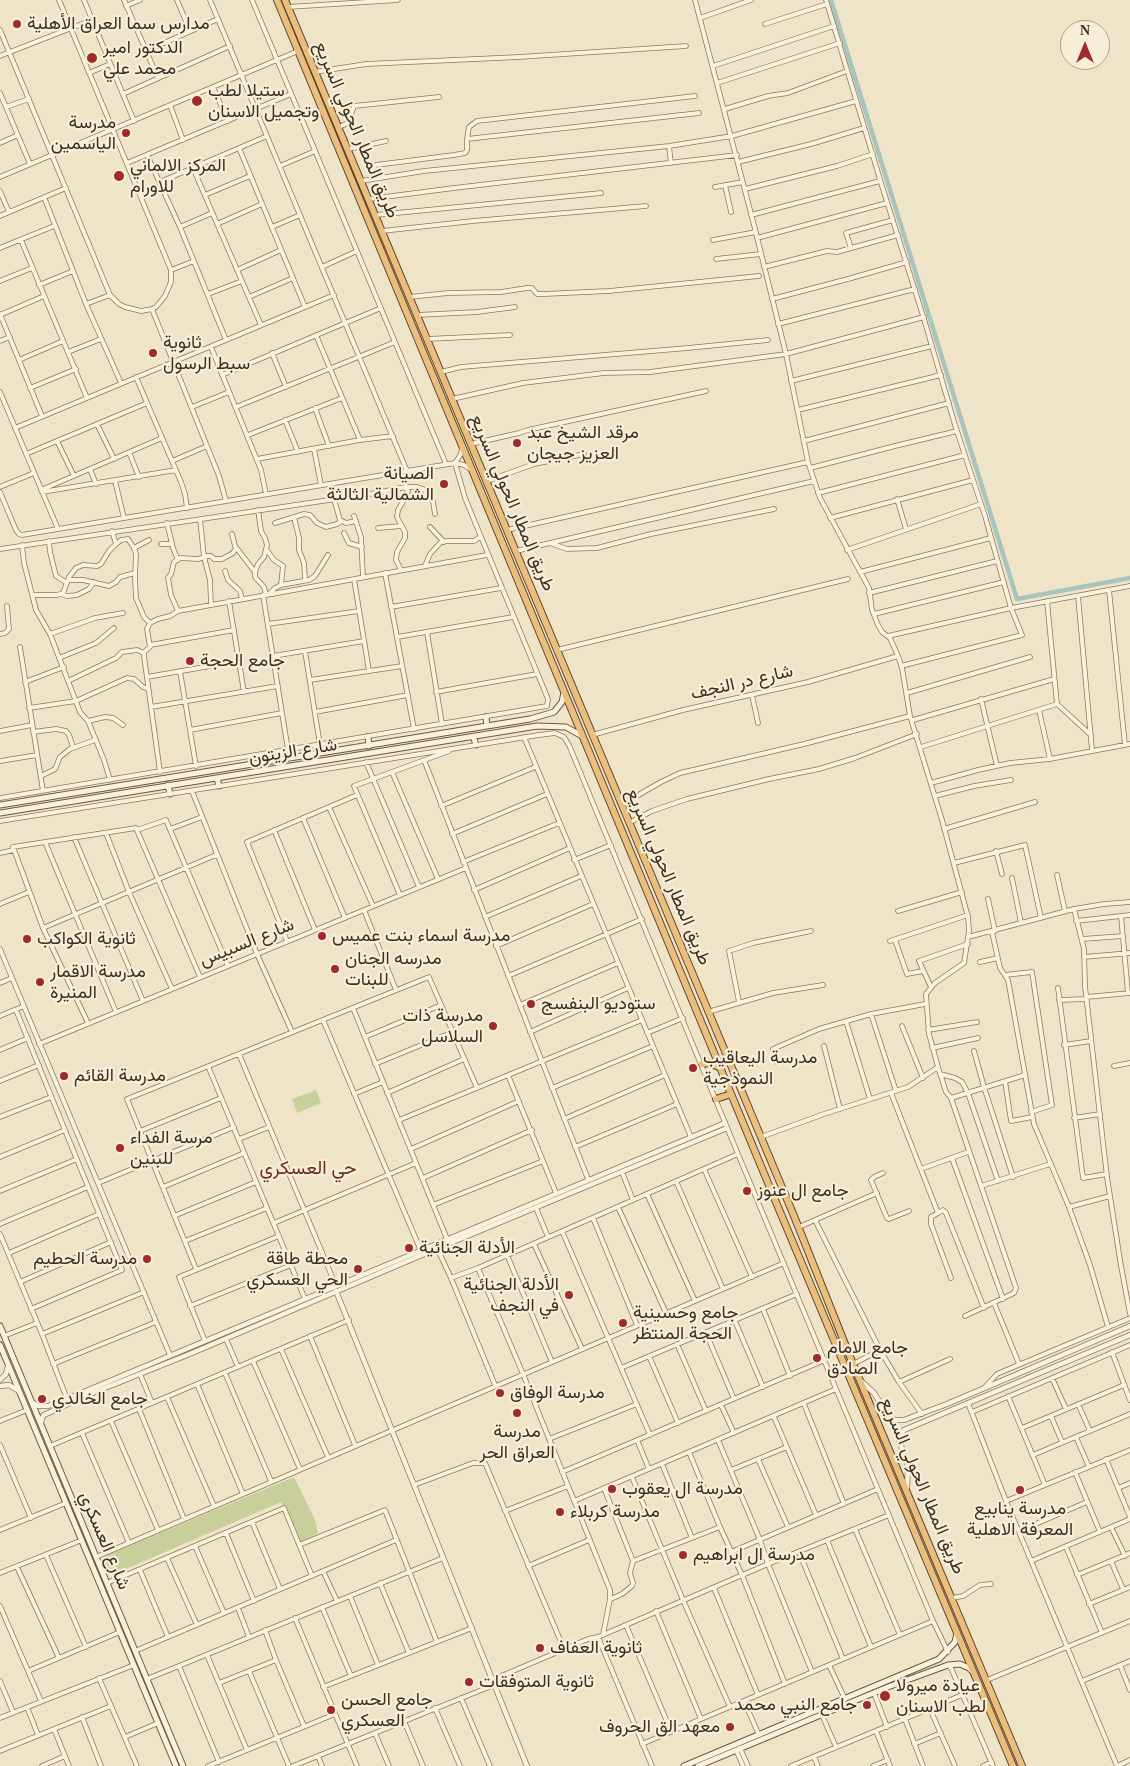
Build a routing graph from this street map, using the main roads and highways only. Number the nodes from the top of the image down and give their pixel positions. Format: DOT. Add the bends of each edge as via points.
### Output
graph roads {
  1 [pos="277,0"];
  2 [pos="287,3"];
  3 [pos="347,147"];
  4 [pos="338,148"];
  5 [pos="354,163"];
  6 [pos="346,167"];
  7 [pos="564,692"];
  8 [pos="486,717"];
  9 [pos="522,720"];
  10 [pos="487,726"];
  11 [pos="523,728"];
  12 [pos="473,736"];
  13 [pos="368,737"];
  14 [pos="586,740"];
  15 [pos="476,745"];
  16 [pos="369,746"];
  17 [pos="356,756"];
  18 [pos="297,758"];
  19 [pos="280,760"];
  20 [pos="210,763"];
  21 [pos="358,764"];
  22 [pos="299,765"];
  23 [pos="281,768"];
  24 [pos="212,771"];
  25 [pos="217,778"];
  26 [pos="168,785"];
  27 [pos="219,786"];
  28 [pos="170,794"];
  29 [pos="0,805"];
  30 [pos="0,813"];
  31 [pos="702,1064"];
  32 [pos="721,1068"];
  33 [pos="731,1094"];
  34 [pos="716,1099"];
  35 [pos="786,1197"];
  36 [pos="776,1201"];
  37 [pos="794,1216"];
  38 [pos="784,1221"];
  39 [pos="0,1326"];
  40 [pos="0,1345"];
  41 [pos="59,1470"];
  42 [pos="53,1471"];
  43 [pos="64,1481"];
  44 [pos="58,1483"];
  45 [pos="957,1630"];
  46 [pos="975,1675"];
  47 [pos="882,1687"];
  48 [pos="154,1704"];
  49 [pos="158,1713"];
  50 [pos="709,1764"];
  51 [pos="176,1766"];
  52 [pos="183,1766"];
  53 [pos="684,1766"];
  54 [pos="698,1766"];
  55 [pos="1013,1766"];
  56 [pos="1022,1766"];
  1 -- 4 [label="highway, طريق المطار الحولي السريع"];
  2 -- 3 [label="highway, طريق المطار الحولي السريع"];
  3 -- 4 [label="highway"];
  3 -- 5 [label="highway, طريق المطار الحولي السريع"];
  4 -- 6 [label="highway, طريق المطار الحولي السريع"];
  5 -- 6 [label="highway"];
  5 -- 35 [label="highway, طريق المطار الحولي السريع"];
  6 -- 7 [label="highway, طريق المطار الحولي السريع"];
  7 -- 9 [label="main road, شارع الزيتون" via="562,702 554,712"];
  7 -- 14 [label="highway, طريق المطار الحولي السريع"];
  8 -- 10 [label="main road"];
  9 -- 10 [label="main road, شارع الزيتون"];
  9 -- 11 [label="main road"];
  10 -- 16 [label="main road, شارع الزيتون"];
  11 -- 12 [label="main road, شارع الزيتون"];
  11 -- 14 [label="main road, شارع الزيتون" via="560,726 577,732"];
  12 -- 15 [label="main road"];
  12 -- 17 [label="main road, شارع الزيتون"];
  13 -- 16 [label="main road"];
  14 -- 32 [label="highway, طريق المطار الحولي السريع"];
  16 -- 18 [label="main road, شارع الزيتون"];
  17 -- 21 [label="main road"];
  17 -- 22 [label="main road, شارع الزيتون"];
  18 -- 19 [label="main road, شارع الزيتون"];
  18 -- 22 [label="main road" via="295,762"];
  19 -- 23 [label="main road"];
  19 -- 24 [label="main road, شارع الزيتون"];
  20 -- 24 [label="main road"];
  22 -- 23 [label="main road, شارع الزيتون"];
  23 -- 25 [label="main road, شارع الزيتون"];
  24 -- 29 [label="main road, شارع الزيتون"];
  25 -- 26 [label="main road, شارع الزيتون"];
  25 -- 27 [label="main road"];
  26 -- 28 [label="main road"];
  26 -- 30 [label="main road, شارع الزيتون"];
  31 -- 32 [label="highway" via="710,1063"];
  32 -- 33 [label="highway, طريق المطار الحولي السريع"];
  33 -- 34 [label="highway"];
  33 -- 36 [label="highway, طريق المطار الحولي السريع"];
  35 -- 36 [label="highway"];
  35 -- 37 [label="highway, طريق المطار الحولي السريع"];
  36 -- 38 [label="highway, طريق المطار الحولي السريع"];
  37 -- 38 [label="highway"];
  37 -- 56 [label="highway, طريق المطار الحولي السريع"];
  38 -- 45 [label="highway, طريق المطار الحولي السريع"];
  39 -- 41 [label="main road, شارع العسكري"];
  40 -- 42 [label="main road, شارع العسكري"];
  41 -- 42 [label="main road"];
  41 -- 43 [label="main road, شارع العسكري"];
  42 -- 44 [label="main road, شارع العسكري"];
  43 -- 44 [label="main road"];
  43 -- 48 [label="main road, شارع العسكري" via="147,1679"];
  44 -- 48 [label="main road, شارع العسكري" via="134,1665"];
  45 -- 46 [label="highway, طريق المطار الحولي السريع"];
  45 -- 47 [label="main road" via="955,1642 939,1659"];
  46 -- 47 [label="main road" via="960,1664 948,1664"];
  46 -- 55 [label="highway, طريق المطار الحولي السريع"];
  47 -- 50 [label="main road"];
  47 -- 53 [label="main road" via="844,1699"];
  48 -- 49 [label="main road, شارع العسكري"];
  49 -- 51 [label="main road, شارع العسكري" via="158,1723"];
  49 -- 52 [label="main road, شارع العسكري"];
  50 -- 54 [label="main road"];
}
